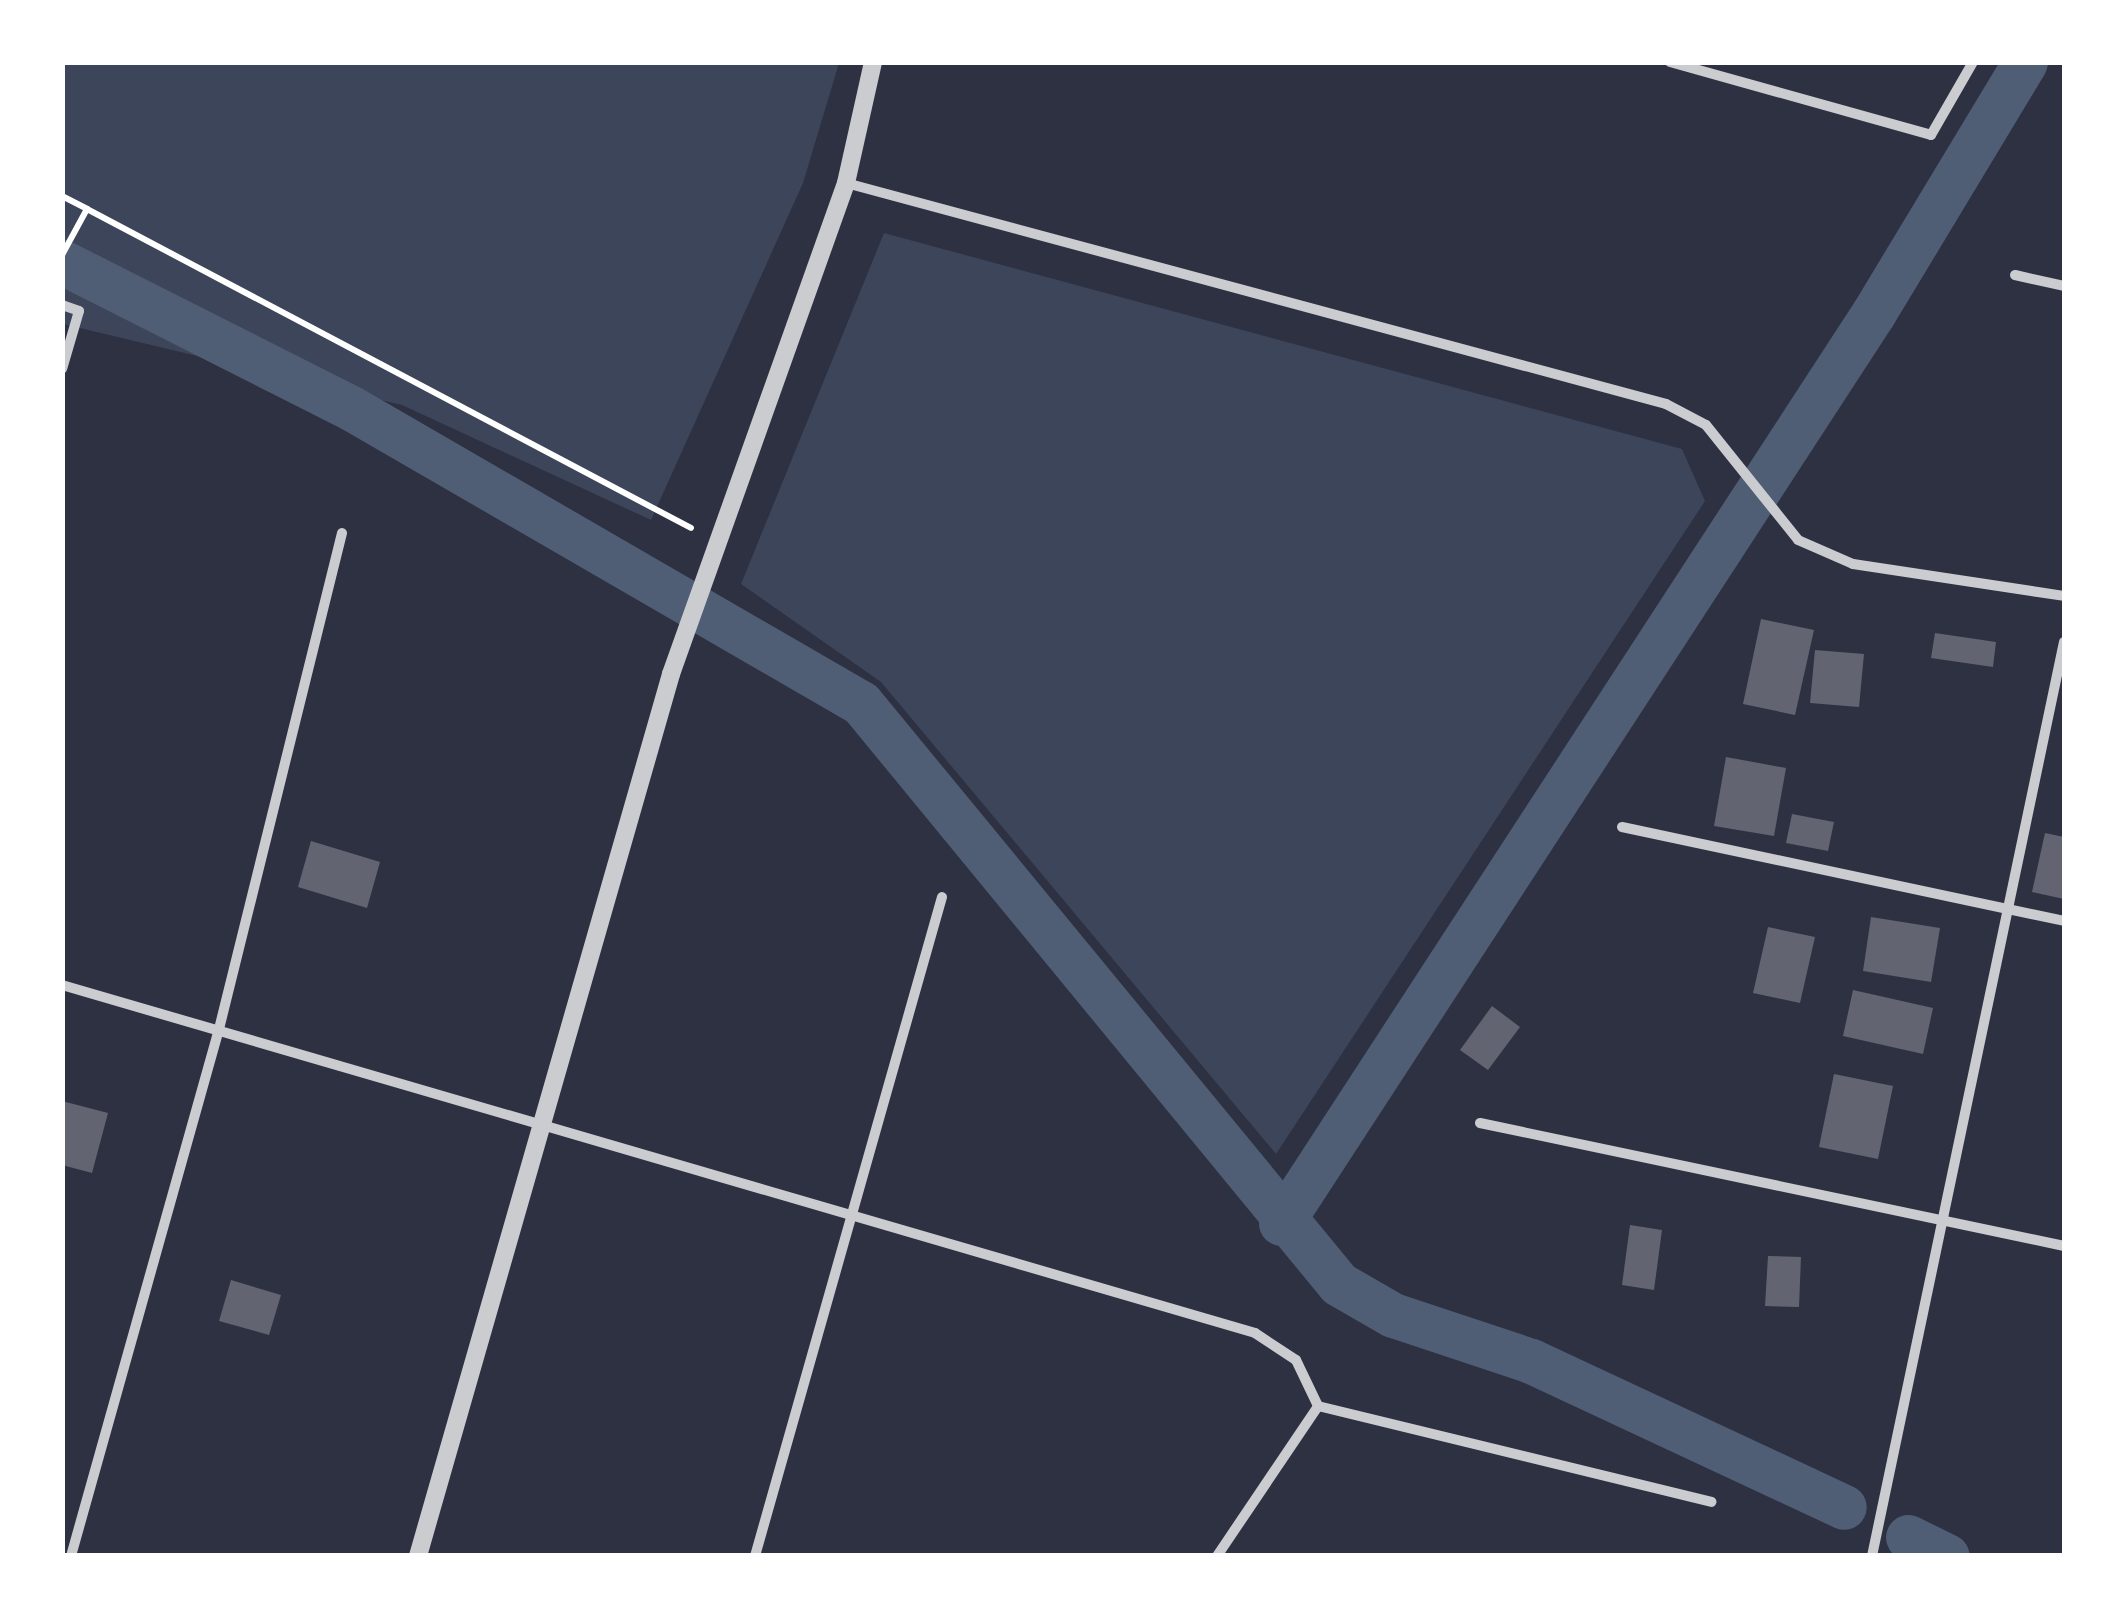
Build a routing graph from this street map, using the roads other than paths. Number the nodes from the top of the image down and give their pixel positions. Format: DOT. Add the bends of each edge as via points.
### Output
graph roads {
  1 [pos="872,62"];
  2 [pos="1670,62"];
  3 [pos="1973,62"];
  4 [pos="846,184"];
  5 [pos="2015,275"];
  6 [pos="2064,286"];
  7 [pos="62,305"];
  8 [pos="62,369"];
  9 [pos="342,534"];
  10 [pos="2064,596"];
  11 [pos="2064,642"];
  12 [pos="1622,827"];
  13 [pos="942,897"];
  14 [pos="2008,909"];
  15 [pos="2064,922"];
  16 [pos="62,985"];
  17 [pos="218,1030"];
  18 [pos="1480,1123"];
  19 [pos="538,1130"];
  20 [pos="852,1210"];
  21 [pos="1943,1220"];
  22 [pos="2064,1246"];
  23 [pos="1318,1406"];
  24 [pos="1711,1502"];
  25 [pos="70,1556"];
  26 [pos="418,1556"];
  27 [pos="756,1556"];
  28 [pos="1217,1556"];
  29 [pos="1872,1556"];
  1 -- 4 [label="street"];
  2 -- 3 [label="street" via="1931,135"];
  4 -- 10 [label="street" via="1666,404 1706,426 1798,540 1853,564"];
  4 -- 19 [label="street" via="671,674"];
  5 -- 6 [label="street"];
  7 -- 8 [label="street" via="79,311"];
  9 -- 17 [label="street"];
  11 -- 14 [label="street"];
  12 -- 14 [label="street"];
  13 -- 20 [label="street"];
  14 -- 15 [label="street"];
  14 -- 21 [label="street"];
  16 -- 17 [label="street"];
  17 -- 19 [label="street"];
  17 -- 25 [label="street"];
  18 -- 21 [label="street"];
  19 -- 20 [label="street"];
  19 -- 26 [label="street"];
  20 -- 23 [label="street" via="1255,1334 1296,1360"];
  20 -- 27 [label="street"];
  21 -- 22 [label="street"];
  21 -- 29 [label="street"];
  23 -- 24 [label="street"];
  23 -- 28 [label="street"];
}
